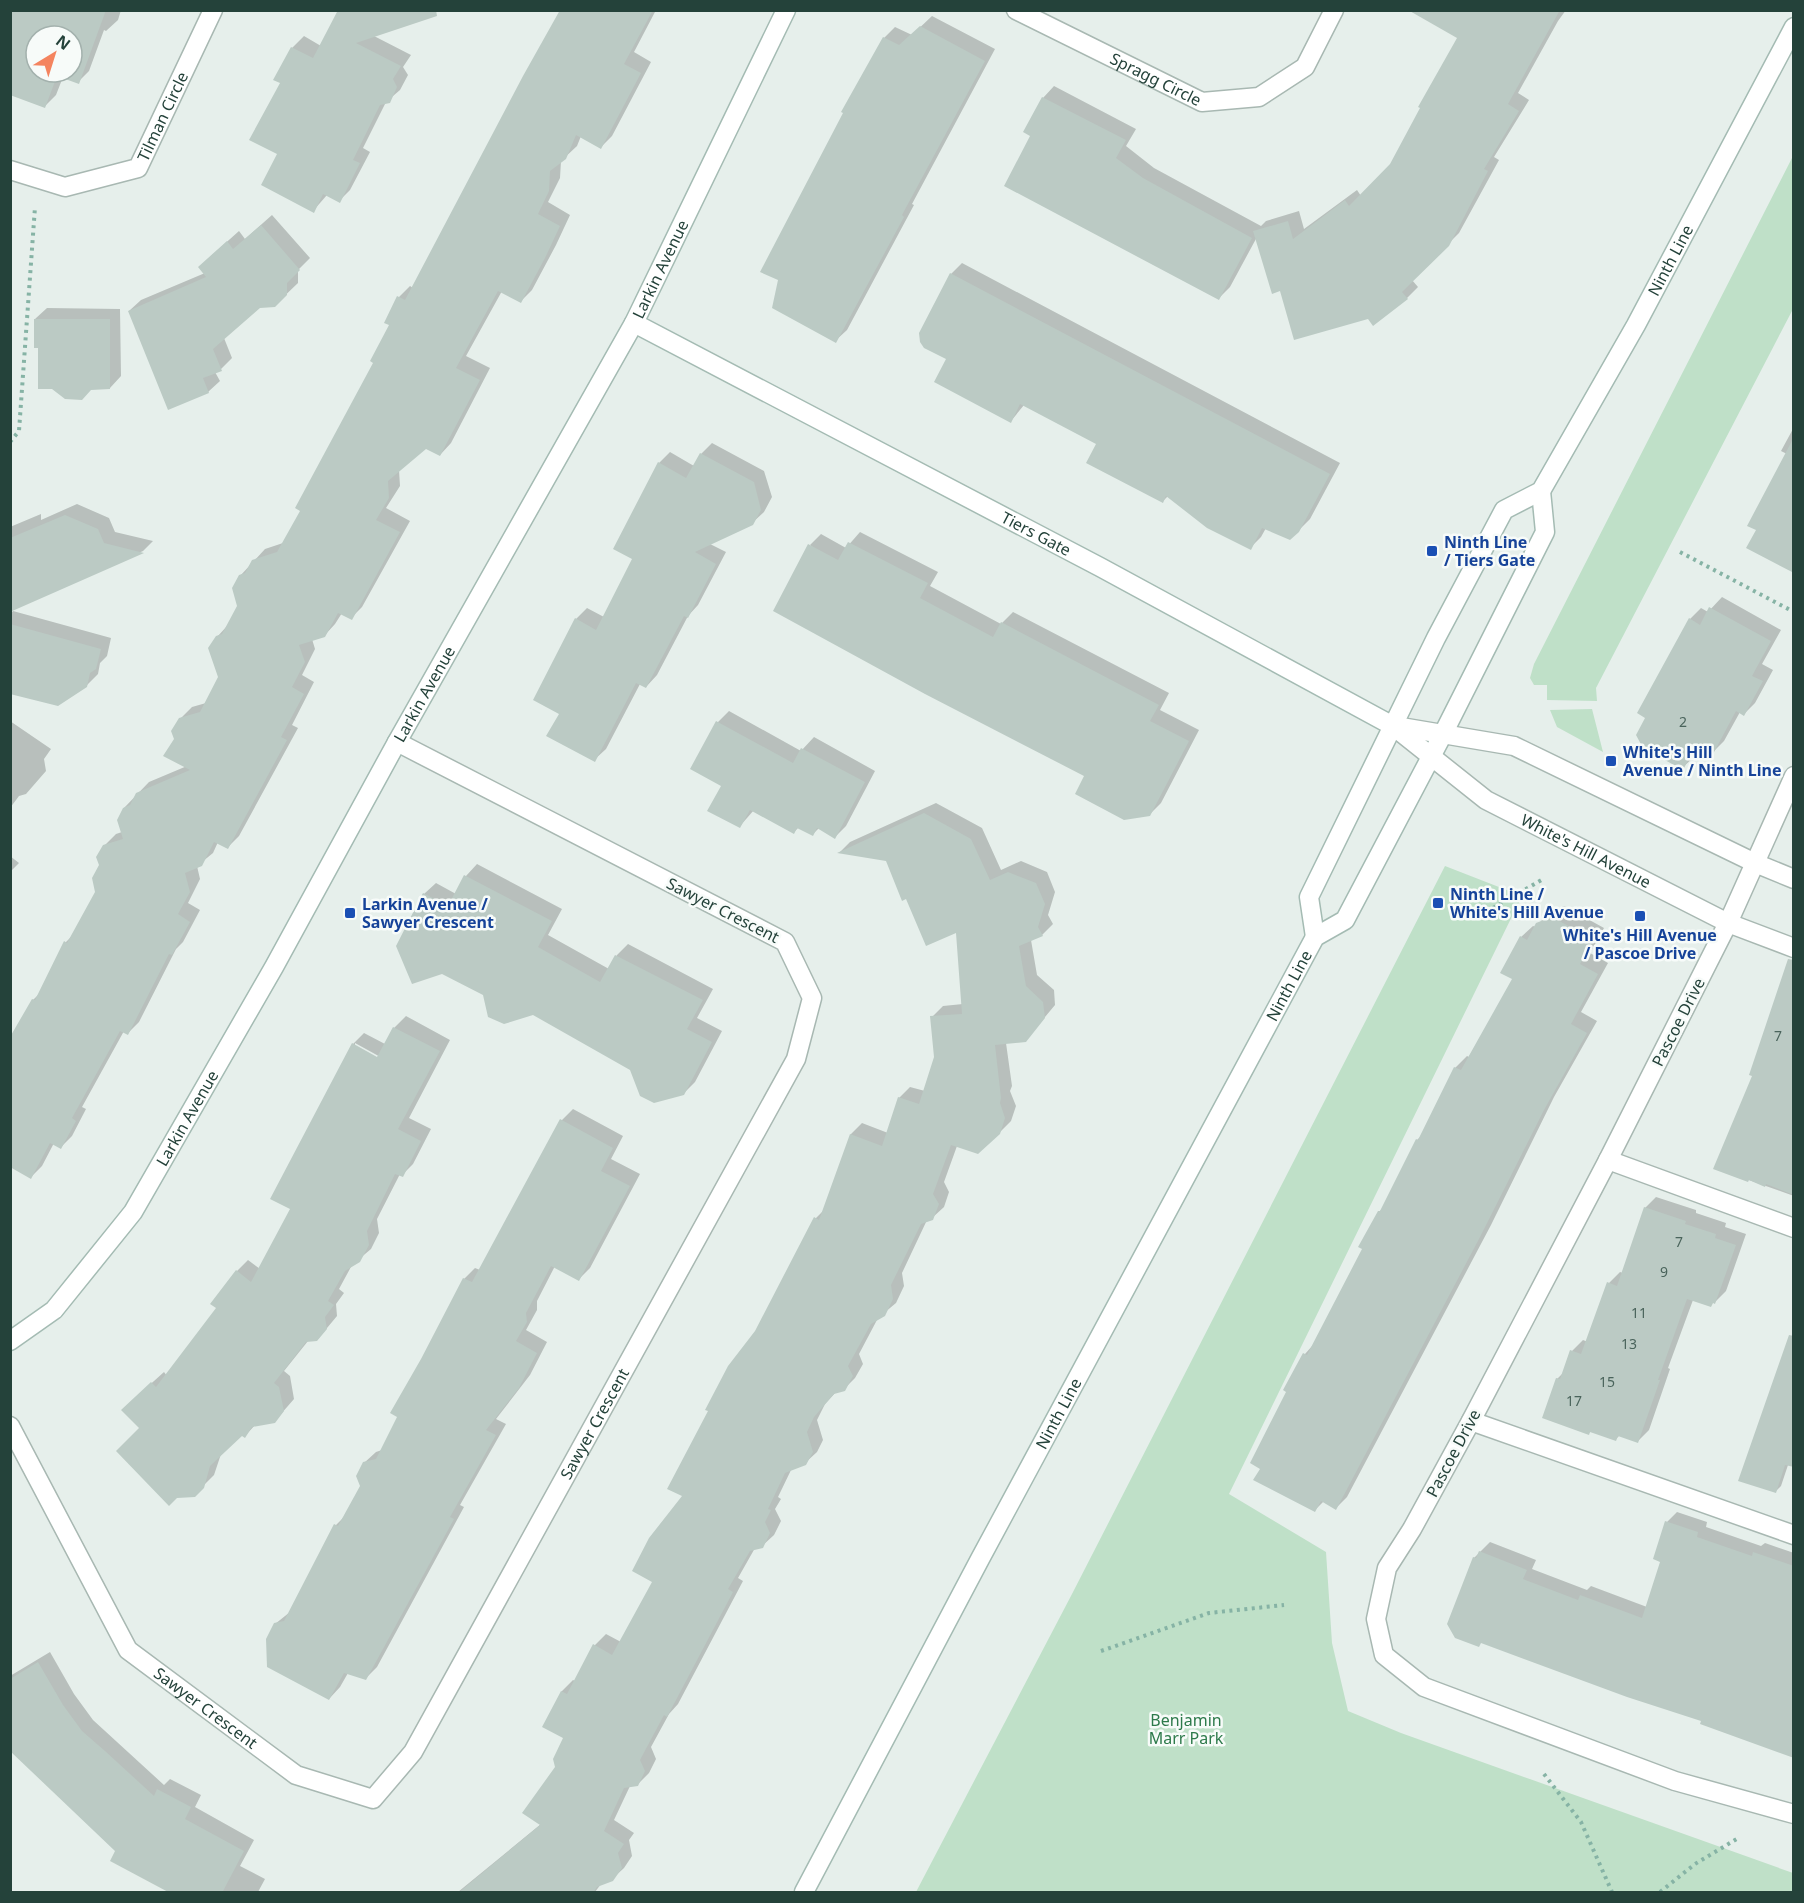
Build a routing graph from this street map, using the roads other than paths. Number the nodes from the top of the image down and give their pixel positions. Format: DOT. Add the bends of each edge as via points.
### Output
graph roads {
  1 [pos="213,10"];
  2 [pos="786,10"];
  3 [pos="1016,10"];
  4 [pos="1334,10"];
  5 [pos="1794,27"];
  6 [pos="10,170"];
  7 [pos="633,323"];
  8 [pos="1541,491"];
  9 [pos="1393,726"];
  10 [pos="1443,734"];
  11 [pos="397,742"];
  12 [pos="1432,756"];
  13 [pos="1794,776"];
  14 [pos="1755,863"];
  15 [pos="1794,879"];
  16 [pos="1728,923"];
  17 [pos="1315,937"];
  18 [pos="1794,948"];
  19 [pos="1608,1160"];
  20 [pos="1794,1228"];
  21 [pos="10,1341"];
  22 [pos="1471,1421"];
  23 [pos="10,1426"];
  24 [pos="1794,1535"];
  25 [pos="1794,1814"];
  26 [pos="804,1893"];
  1 -- 6 [label="street, Tilman Circle" via="138,168 65,187"];
  2 -- 7 [label="street, Larkin Avenue"];
  3 -- 4 [label="street, Spragg Circle" via="1202,102 1259,97 1305,67"];
  5 -- 8 [label="street, Ninth Line" via="1636,325"];
  7 -- 9 [label="street, Tiers Gate" via="1100,567"];
  7 -- 11 [label="street, Larkin Avenue"];
  8 -- 9 [label="street, Ninth Line" via="1504,510"];
  8 -- 10 [label="street, Ninth Line" via="1545,532"];
  9 -- 10 [label="street, Tiers Gate"];
  9 -- 12 [label="street, White's Hill Avenue"];
  9 -- 17 [label="street, Ninth Line" via="1309,897"];
  10 -- 12 [label="street, Ninth Line"];
  10 -- 14 [label="street" via="1514,746"];
  11 -- 21 [label="street, Larkin Avenue" via="133,1212 54,1310"];
  11 -- 23 [label="street, Sawyer Crescent" via="785,942 812,998 796,1059 413,1752 374,1799 296,1775 128,1650"];
  12 -- 16 [label="street, White's Hill Avenue" via="1486,800"];
  12 -- 17 [label="street, Ninth Line" via="1345,920"];
  13 -- 14 [label="street, Pascoe Drive"];
  14 -- 15 [label="street"];
  14 -- 16 [label="street, Pascoe Drive"];
  16 -- 18 [label="street, White's Hill Avenue"];
  16 -- 19 [label="street, Pascoe Drive"];
  17 -- 26 [label="street, Ninth Line"];
  19 -- 20 [label="street"];
  19 -- 22 [label="street, Pascoe Drive"];
  22 -- 24 [label="street"];
  22 -- 25 [label="street, Pascoe Drive" via="1387,1568 1376,1619 1384,1654 1424,1688 1675,1781"];
}
